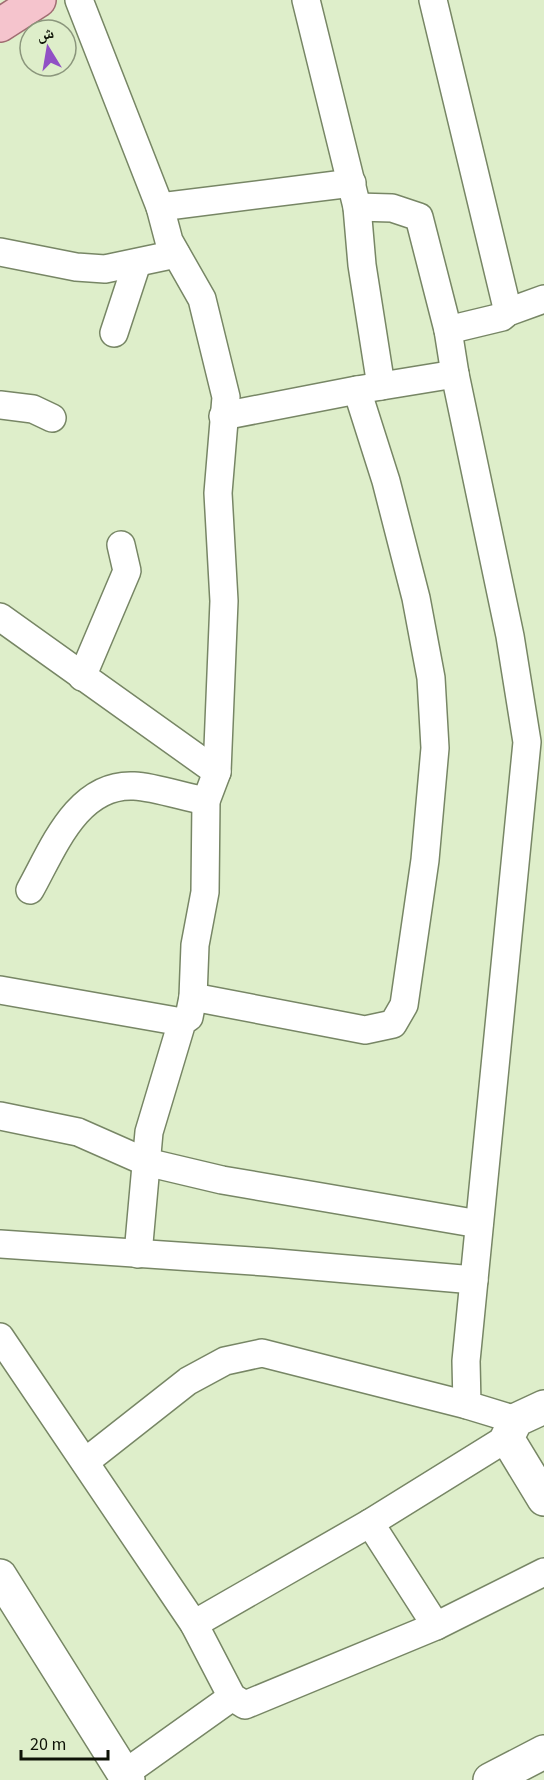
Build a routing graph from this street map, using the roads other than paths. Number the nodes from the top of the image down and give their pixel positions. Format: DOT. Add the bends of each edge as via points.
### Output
graph roads {
  1 [pos="39,0"];
  2 [pos="79,0"];
  3 [pos="306,0"];
  4 [pos="433,0"];
  5 [pos="0,25"];
  6 [pos="354,195"];
  7 [pos="160,207"];
  8 [pos="0,252"];
  9 [pos="176,254"];
  10 [pos="137,263"];
  11 [pos="544,299"];
  12 [pos="507,312"];
  13 [pos="448,330"];
  14 [pos="114,333"];
  15 [pos="455,374"];
  16 [pos="369,388"];
  17 [pos="0,405"];
  18 [pos="223,416"];
  19 [pos="52,418"];
  20 [pos="121,544"];
  21 [pos="0,617"];
  22 [pos="82,677"];
  23 [pos="217,772"];
  24 [pos="206,801"];
  25 [pos="30,890"];
  26 [pos="0,990"];
  27 [pos="193,997"];
  28 [pos="182,1023"];
  29 [pos="0,1116"];
  30 [pos="146,1162"];
  31 [pos="479,1224"];
  32 [pos="0,1244"];
  33 [pos="138,1254"];
  34 [pos="474,1280"];
  35 [pos="0,1337"];
  36 [pos="467,1405"];
  37 [pos="522,1422"];
  38 [pos="85,1462"];
  39 [pos="544,1499"];
  40 [pos="370,1523"];
  41 [pos="544,1572"];
  42 [pos="0,1576"];
  43 [pos="194,1624"];
  44 [pos="436,1626"];
  45 [pos="231,1697"];
  46 [pos="544,1752"];
  47 [pos="126,1777"];
  48 [pos="490,1780"];
  1 -- 5 [label="main road"];
  2 -- 7 [label="street"];
  3 -- 6 [label="street"];
  4 -- 12 [label="street"];
  6 -- 7 [label="street"];
  6 -- 13 [label="street" via="419,217"];
  6 -- 16 [label="street"];
  7 -- 9 [label="street"];
  8 -- 10 [label="street" via="76,267 105,269"];
  9 -- 10 [label="street"];
  9 -- 18 [label="street" via="202,299 226,397"];
  10 -- 14 [label="street"];
  11 -- 12 [label="street"];
  12 -- 13 [label="street" via="502,317"];
  13 -- 15 [label="street"];
  15 -- 16 [label="street"];
  15 -- 31 [label="street" via="508,625 527,742"];
  16 -- 18 [label="street"];
  16 -- 27 [label="street" via="431,678 435,748 425,860 404,1005 393,1024 365,1030"];
  17 -- 19 [label="street" via="33,409"];
  18 -- 23 [label="street" via="218,493 224,601"];
  20 -- 22 [label="street" via="127,572"];
  21 -- 22 [label="street"];
  22 -- 23 [label="street"];
  23 -- 24 [label="street"];
  24 -- 25 [label="street" via="134,786 103,790 79,809"];
  24 -- 27 [label="street" via="205,892 195,945"];
  26 -- 28 [label="street"];
  27 -- 28 [label="street" via="189,1017"];
  28 -- 30 [label="street" via="148,1132"];
  29 -- 30 [label="street" via="78,1132"];
  30 -- 31 [label="street" via="222,1180"];
  30 -- 33 [label="street"];
  31 -- 34 [label="street"];
  32 -- 33 [label="street"];
  33 -- 34 [label="street"];
  34 -- 36 [label="street" via="466,1361"];
  35 -- 38 [label="street"];
  36 -- 37 [label="street"];
  36 -- 38 [label="street" via="262,1353 225,1360 188,1381"];
  37 -- 39 [label="street"];
  37 -- 40 [label="street"];
  38 -- 43 [label="street"];
  40 -- 43 [label="street"];
  40 -- 44 [label="street"];
  41 -- 44 [label="street"];
  42 -- 47 [label="street"];
  43 -- 45 [label="street"];
  44 -- 45 [label="street" via="245,1705"];
  45 -- 47 [label="street"];
  46 -- 48 [label="street"];
}
